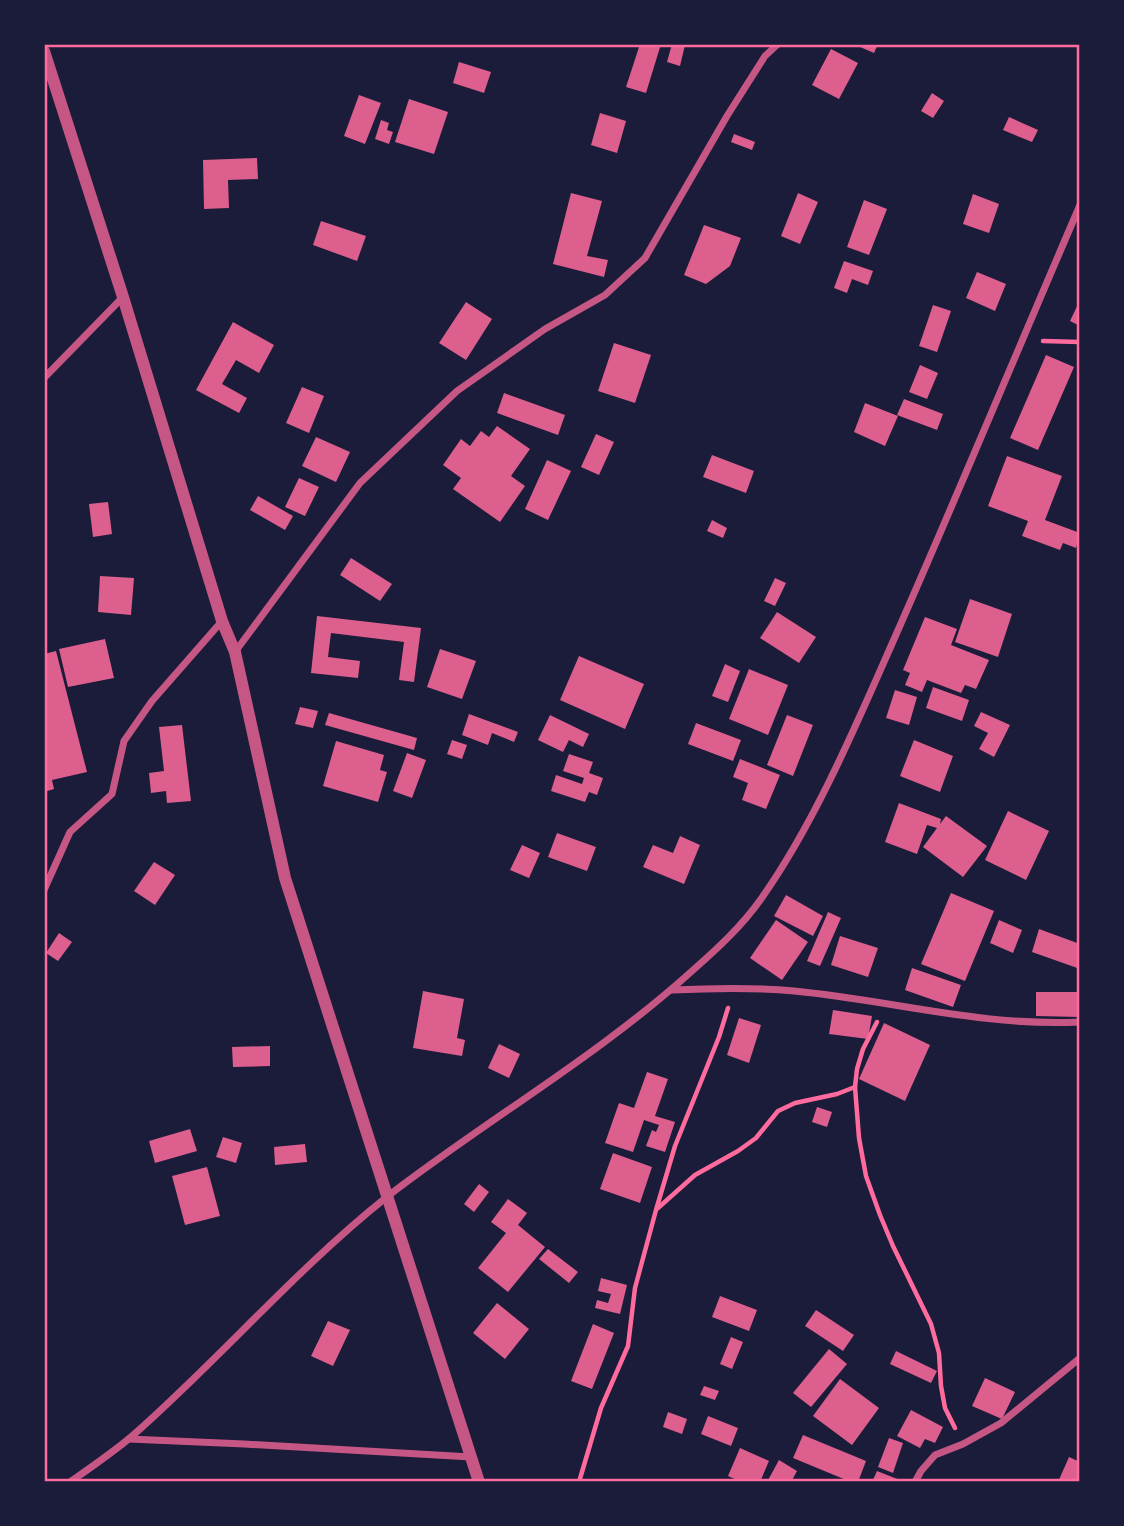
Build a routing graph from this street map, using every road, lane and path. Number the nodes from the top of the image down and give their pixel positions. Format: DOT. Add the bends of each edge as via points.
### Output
graph roads {
  1 [pos="778,44"];
  2 [pos="44,51"];
  3 [pos="1080,205"];
  4 [pos="122,297"];
  5 [pos="1023,340"];
  6 [pos="1080,342"];
  7 [pos="44,378"];
  8 [pos="222,621"];
  9 [pos="235,652"];
  10 [pos="44,890"];
  11 [pos="734,987"];
  12 [pos="671,990"];
  13 [pos="884,1004"];
  14 [pos="1080,1021"];
  15 [pos="855,1087"];
  16 [pos="386,1198"];
  17 [pos="656,1210"];
  18 [pos="1080,1359"];
  19 [pos="129,1439"];
  20 [pos="963,1444"];
  21 [pos="471,1457"];
  22 [pos="70,1482"];
  23 [pos="479,1482"];
  24 [pos="579,1482"];
  25 [pos="915,1482"];
  1 -- 9 [label="street" via="734,106 645,258 605,295 545,329 457,391 360,484"];
  2 -- 4 [label="street"];
  3 -- 5 [label="street"];
  4 -- 7 [label="street"];
  4 -- 8 [label="street"];
  5 -- 6 [label="path"];
  5 -- 12 [label="street" via="816,808 760,902 729,938"];
  8 -- 9 [label="street"];
  8 -- 10 [label="street" via="152,701 124,741 112,794 70,832"];
  9 -- 16 [label="street" via="285,878"];
  11 -- 12 [label="street"];
  11 -- 13 [label="street"];
  11 -- 17 [label="path"];
  12 -- 16 [label="street"];
  13 -- 14 [label="street" via="1017,1022"];
  13 -- 15 [label="path" via="863,1049"];
  15 -- 17 [label="path" via="778,1111 755,1138 695,1175"];
  15 -- 20 [label="path" via="866,1176 893,1247 931,1324 945,1408"];
  16 -- 19 [label="street"];
  16 -- 21 [label="street"];
  17 -- 24 [label="path" via="635,1288 628,1346 601,1408"];
  18 -- 20 [label="street" via="1001,1423"];
  19 -- 21 [label="street"];
  19 -- 22 [label="street"];
  20 -- 25 [label="street" via="935,1455"];
  21 -- 23 [label="street"];
}
